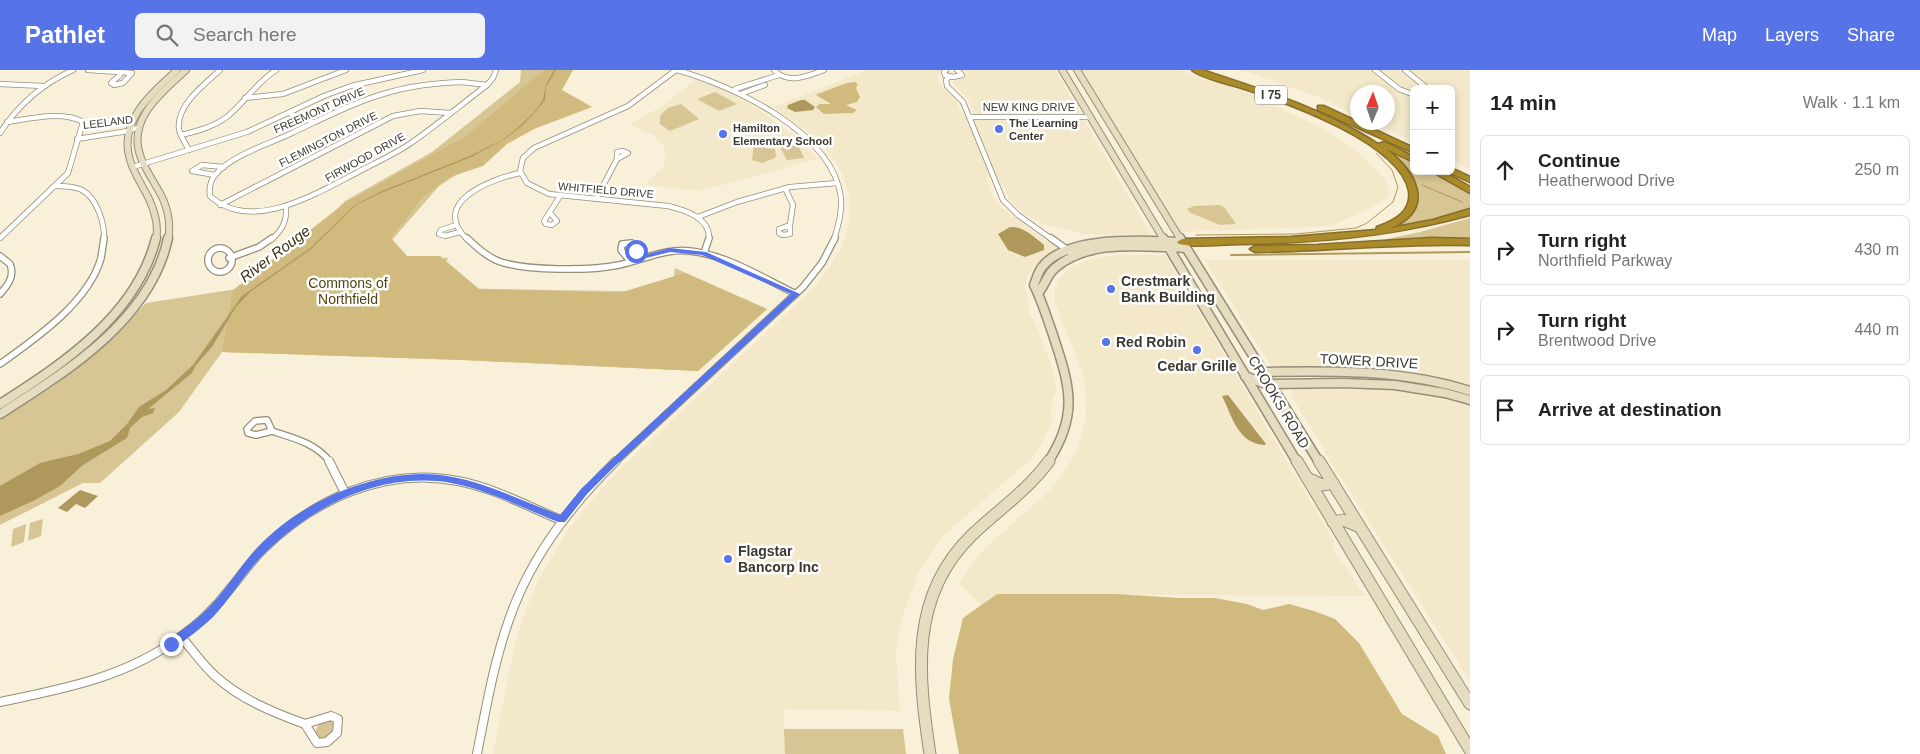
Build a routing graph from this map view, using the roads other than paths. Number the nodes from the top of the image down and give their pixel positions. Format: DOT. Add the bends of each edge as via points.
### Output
graph roads {
  1 [pos="73,70"];
  2 [pos="88,70"];
  3 [pos="178,70"];
  4 [pos="186,70"];
  5 [pos="220,70"];
  6 [pos="276,70"];
  7 [pos="346,70"];
  8 [pos="422,70"];
  9 [pos="496,70"];
  10 [pos="677,70"];
  11 [pos="774,70"];
  12 [pos="824,70"];
  13 [pos="946,70"];
  14 [pos="957,70"];
  15 [pos="1062,70"];
  16 [pos="1077,70"];
  17 [pos="1195,70"];
  18 [pos="1216,70"];
  19 [pos="1375,70"];
  20 [pos="1405,70"];
  21 [pos="120,72"];
  22 [pos="781,76"];
  23 [pos="949,77"];
  24 [pos="0,84"];
  25 [pos="487,85"];
  26 [pos="1423,85"];
  27 [pos="44,86"];
  28 [pos="734,89"];
  29 [pos="1410,93"];
  30 [pos="743,94"];
  31 [pos="246,98"];
  32 [pos="1080,100"];
  33 [pos="1095,101"];
  34 [pos="289,113"];
  35 [pos="451,113"];
  36 [pos="1320,115"];
  37 [pos="1090,116"];
  38 [pos="969,117"];
  39 [pos="1105,117"];
  40 [pos="7,122"];
  41 [pos="313,122"];
  42 [pos="139,127"];
  43 [pos="128,129"];
  44 [pos="0,133"];
  45 [pos="181,135"];
  46 [pos="78,137"];
  47 [pos="1107,144"];
  48 [pos="1123,147"];
  49 [pos="1410,149"];
  50 [pos="189,150"];
  51 [pos="1115,158"];
  52 [pos="1410,158"];
  53 [pos="617,159"];
  54 [pos="1132,160"];
  55 [pos="144,163"];
  56 [pos="133,167"];
  57 [pos="224,167"];
  58 [pos="1455,172"];
  59 [pos="520,173"];
  60 [pos="215,175"];
  61 [pos="1442,175"];
  62 [pos="1470,180"];
  63 [pos="838,183"];
  64 [pos="55,186"];
  65 [pos="785,188"];
  66 [pos="1470,190"];
  67 [pos="560,196"];
  68 [pos="596,199"];
  69 [pos="220,205"];
  70 [pos="286,207"];
  71 [pos="550,213"];
  72 [pos="1470,214"];
  73 [pos="698,217"];
  74 [pos="790,225"];
  75 [pos="456,226"];
  76 [pos="460,232"];
  77 [pos="0,238"];
  78 [pos="1310,240"];
  79 [pos="1470,242"];
  80 [pos="1167,245"];
  81 [pos="1184,245"];
  82 [pos="1287,249"];
  83 [pos="1068,250"];
  84 [pos="704,253"];
  85 [pos="0,256"];
  86 [pos="1076,256"];
  87 [pos="642,257"];
  88 [pos="229,258"];
  89 [pos="630,262"];
  90 [pos="1039,271"];
  91 [pos="1050,274"];
  92 [pos="1188,281"];
  93 [pos="1209,284"];
  94 [pos="1038,293"];
  95 [pos="0,294"];
  96 [pos="796,294"];
  97 [pos="0,364"];
  98 [pos="1264,372"];
  99 [pos="1335,372"];
  100 [pos="1350,372"];
  101 [pos="1245,376"];
  102 [pos="1271,384"];
  103 [pos="1336,384"];
  104 [pos="1353,384"];
  105 [pos="1470,391"];
  106 [pos="1470,400"];
  107 [pos="0,404"];
  108 [pos="0,414"];
  109 [pos="272,432"];
  110 [pos="1307,478"];
  111 [pos="1333,483"];
  112 [pos="345,493"];
  113 [pos="561,520"];
  114 [pos="1333,522"];
  115 [pos="1360,527"];
  116 [pos="181,637"];
  117 [pos="0,702"];
  118 [pos="1470,704"];
  119 [pos="305,724"];
  120 [pos="1470,750"];
  121 [pos="477,754"];
  122 [pos="930,754"];
  1 -- 27 [label="street"];
  2 -- 21 [label="street"];
  3 -- 43 [label="main road" via="144,102"];
  4 -- 42 [label="main road" via="153,102"];
  5 -- 45 [label="street" via="184,108 180,119"];
  6 -- 31 [label="street" via="262,79"];
  7 -- 31 [label="street" via="283,94"];
  8 -- 34 [label="street" via="351,86"];
  9 -- 25 [label="street, FIRWOOD DRIVE"];
  10 -- 28 [label="street"];
  10 -- 59 [label="street" via="628,106 534,148 522,160"];
  11 -- 22 [label="street"];
  12 -- 22 [label="street" via="804,77"];
  13 -- 23 [label="street" via="944,73"];
  14 -- 23 [label="street" via="962,75"];
  15 -- 32 [label="main road, CROOKS ROAD"];
  16 -- 33 [label="main road, CROOKS ROAD"];
  17 -- 36 [label="highway, I 75"];
  18 -- 49 [label="highway, I 75" via="1307,102"];
  19 -- 29 [label="street"];
  20 -- 26 [label="street"];
  21 -- 21 [label="street" via="120,75 111,85 122,84 132,74"];
  22 -- 28 [label="street"];
  22 -- 30 [label="street" via="775,82"];
  23 -- 38 [label="street" via="947,84 961,98"];
  24 -- 27 [label="street"];
  25 -- 35 [label="street, FIRWOOD DRIVE"];
  25 -- 41 [label="street, FREEMONT DRIVE" via="461,81 413,86 366,99"];
  27 -- 40 [label="street"];
  28 -- 30 [label="street"];
  30 -- 63 [label="street" via="811,141 825,158"];
  31 -- 45 [label="street" via="223,120"];
  32 -- 33 [label="main road"];
  32 -- 37 [label="main road, CROOKS ROAD"];
  33 -- 39 [label="main road, CROOKS ROAD"];
  34 -- 41 [label="street"];
  34 -- 50 [label="street" via="247,132"];
  35 -- 69 [label="street, FLEMINGTON DRIVE" via="420,110 393,116"];
  35 -- 70 [label="street, FIRWOOD DRIVE" via="410,144 310,198"];
  36 -- 52 [label="highway, I 75"];
  36 -- 78 [label="highway" via="1391,157 1411,180 1414,196 1408,212 1393,224 1366,232"];
  37 -- 38 [label="street, NEW KING DRIVE"];
  37 -- 39 [label="main road"];
  37 -- 47 [label="main road, CROOKS ROAD"];
  38 -- 83 [label="street, NEW KING DRIVE" via="1003,200 1018,215"];
  39 -- 48 [label="main road, CROOKS ROAD"];
  40 -- 44 [label="street"];
  40 -- 46 [label="street" via="79,118 83,122"];
  41 -- 57 [label="street, FREEMONT DRIVE"];
  42 -- 43 [label="street, LEELAND"];
  42 -- 55 [label="main road" via="137,142"];
  43 -- 46 [label="street, LEELAND"];
  43 -- 56 [label="main road" via="127,148"];
  45 -- 50 [label="street"];
  46 -- 64 [label="street" via="71,170"];
  47 -- 48 [label="main road"];
  47 -- 51 [label="main road, CROOKS ROAD"];
  48 -- 54 [label="main road, CROOKS ROAD"];
  50 -- 55 [label="street"];
  51 -- 54 [label="main road"];
  51 -- 80 [label="main road, CROOKS ROAD"];
  53 -- 68 [label="street"];
  54 -- 81 [label="main road, CROOKS ROAD"];
  55 -- 56 [label="street"];
  55 -- 108 [label="main road" via="170,221 169,243 153,280 110,332 54,379"];
  56 -- 107 [label="main road" via="153,208 157,224 155,246 145,272 122,306 96,334"];
  57 -- 60 [label="street, FREEMONT DRIVE"];
  57 -- 60 [label="street, FREEMONT DRIVE" via="202,165 192,171"];
  58 -- 62 [label="highway"];
  59 -- 67 [label="street, WHITFIELD DRIVE" via="533,188"];
  59 -- 75 [label="street" via="492,180 473,190 458,208 454,218"];
  60 -- 69 [label="street" via="208,192"];
  61 -- 66 [label="highway"];
  63 -- 65 [label="street"];
  63 -- 96 [label="street" via="842,208 837,236 818,270"];
  64 -- 77 [label="street"];
  64 -- 97 [label="street" via="77,188 92,198 104,228 101,259 89,283 69,307 48,328"];
  65 -- 73 [label="street"];
  65 -- 74 [label="street" via="794,204"];
  67 -- 68 [label="street, WHITFIELD DRIVE"];
  67 -- 71 [label="street"];
  68 -- 73 [label="street, WHITFIELD DRIVE" via="668,206"];
  69 -- 70 [label="street, FIRWOOD DRIVE" via="246,211"];
  70 -- 88 [label="street" via="286,222 273,238"];
  72 -- 78 [label="highway" via="1393,232"];
  72 -- 82 [label="highway" via="1417,231"];
  73 -- 84 [label="street" via="706,225 709,235"];
  75 -- 76 [label="street"];
  75 -- 76 [label="street" via="441,230 439,234 445,236"];
  76 -- 89 [label="street" via="492,258 510,264 598,267"];
  78 -- 81 [label="highway"];
  79 -- 82 [label="highway" via="1432,240"];
  80 -- 81 [label="main road"];
  80 -- 83 [label="main road" via="1100,242"];
  80 -- 86 [label="main road" via="1111,248"];
  80 -- 92 [label="main road, CROOKS ROAD"];
  81 -- 82 [label="highway"];
  81 -- 93 [label="main road, CROOKS ROAD"];
  83 -- 86 [label="street, NEW KING DRIVE"];
  83 -- 90 [label="main road" via="1050,259"];
  84 -- 87 [label="street" via="670,250"];
  84 -- 96 [label="street"];
  85 -- 95 [label="street" via="10,262 13,270 10,281"];
  86 -- 91 [label="main road" via="1057,266"];
  87 -- 89 [label="street"];
  87 -- 89 [label="street" via="632,244 622,244 621,250"];
  88 -- 88 [label="street" via="226,250 215,248 209,253 212,270 216,273 230,269"];
  90 -- 91 [label="main road"];
  90 -- 94 [label="main road" via="1034,285"];
  91 -- 94 [label="main road"];
  92 -- 93 [label="main road"];
  92 -- 101 [label="main road, CROOKS ROAD"];
  93 -- 98 [label="main road, CROOKS ROAD"];
  94 -- 122 [label="main road" via="1066,372 1070,400 1067,421 1047,465 962,544 946,566 932,595 923,626 920,660"];
  96 -- 113 [label="street" via="605,470"];
  98 -- 99 [label="main road, TOWER DRIVE"];
  98 -- 102 [label="main road, CROOKS ROAD"];
  99 -- 100 [label="main road, TOWER DRIVE"];
  99 -- 103 [label="main road" via="1339,379"];
  100 -- 104 [label="main road" via="1348,378"];
  100 -- 105 [label="main road, TOWER DRIVE" via="1412,375"];
  101 -- 102 [label="main road, TOWER DRIVE"];
  101 -- 110 [label="main road, CROOKS ROAD"];
  102 -- 103 [label="main road, TOWER DRIVE"];
  102 -- 111 [label="main road, CROOKS ROAD"];
  103 -- 104 [label="main road, TOWER DRIVE"];
  104 -- 106 [label="main road, TOWER DRIVE" via="1410,386"];
  109 -- 112 [label="street" via="308,443 323,452 332,463"];
  110 -- 111 [label="main road" via="1322,484"];
  110 -- 114 [label="main road, CROOKS ROAD"];
  111 -- 115 [label="main road, CROOKS ROAD"];
  112 -- 113 [label="street" via="393,480 443,478 476,486"];
  112 -- 116 [label="street" via="302,516 270,541 209,614"];
  113 -- 121 [label="street" via="537,557 514,606 499,654"];
  114 -- 115 [label="main road" via="1343,520"];
  114 -- 120 [label="main road, CROOKS ROAD"];
  115 -- 118 [label="main road, CROOKS ROAD"];
  116 -- 117 [label="street" via="145,660 105,678"];
  116 -- 119 [label="street" via="213,674 235,692 268,710"];
}
